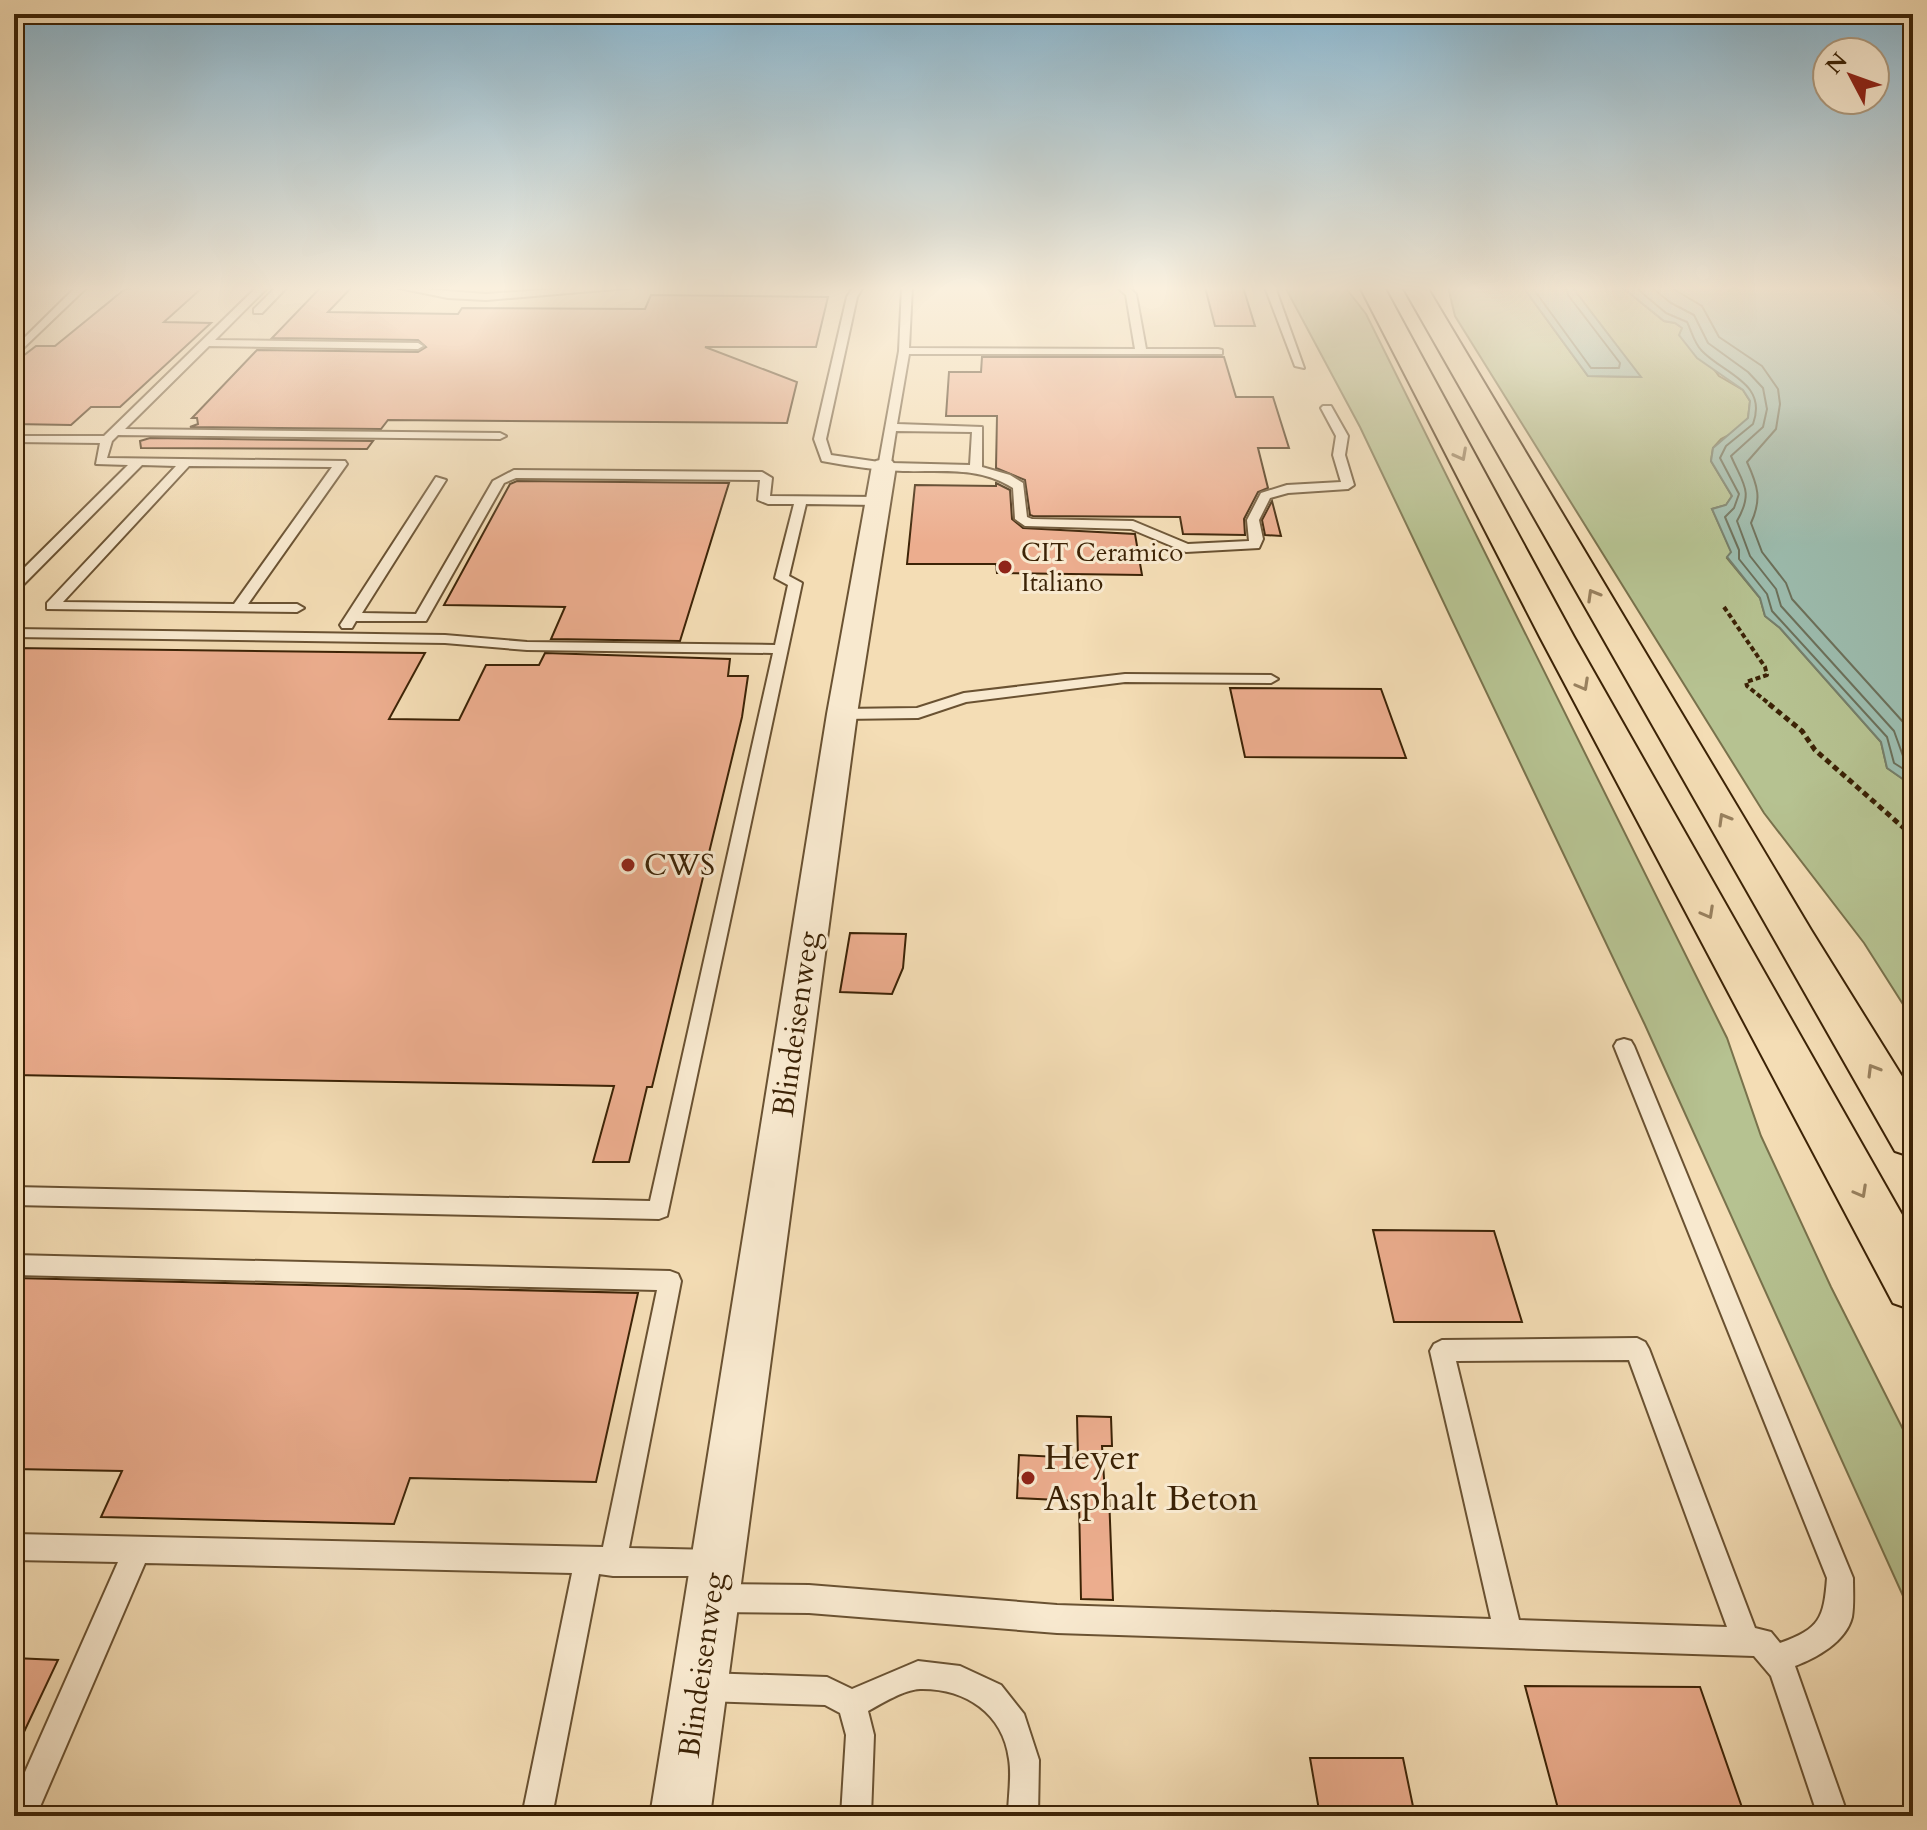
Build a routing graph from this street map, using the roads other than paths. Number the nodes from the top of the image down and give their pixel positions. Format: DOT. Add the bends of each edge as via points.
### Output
graph roads {
  1 [pos="178,372"];
  2 [pos="835,372"];
  3 [pos="900,372"];
  4 [pos="1417,372"];
  5 [pos="1465,372"];
  6 [pos="1327,408"];
  7 [pos="112,436"];
  8 [pos="500,436"];
  9 [pos="14,439"];
  10 [pos="100,461"];
  11 [pos="139,461"];
  12 [pos="186,462"];
  13 [pos="884,465"];
  14 [pos="976,470"];
  15 [pos="440,480"];
  16 [pos="114,486"];
  17 [pos="801,500"];
  18 [pos="14,586"];
  19 [pos="238,608"];
  20 [pos="297,608"];
  21 [pos="353,617"];
  22 [pos="14,633"];
  23 [pos="339,638"];
  24 [pos="781,649"];
  25 [pos="1271,679"];
  26 [pos="842,714"];
  27 [pos="1624,1046"];
  28 [pos="1913,1137"];
  29 [pos="14,1196"];
  30 [pos="14,1265"];
  31 [pos="1913,1286"];
  32 [pos="14,1547"];
  33 [pos="137,1550"];
  34 [pos="600,1563"];
  35 [pos="713,1581"];
  36 [pos="1508,1634"];
  37 [pos="1746,1642"];
  38 [pos="1775,1659"];
  39 [pos="698,1687"];
  40 [pos="852,1704"];
  41 [pos="21,1816"];
  42 [pos="537,1816"];
  43 [pos="680,1816"];
  44 [pos="856,1816"];
  45 [pos="1023,1816"];
  46 [pos="1833,1816"];
  1 -- 7 [label="lane"];
  2 -- 13 [label="lane" via="820,439 826,458"];
  3 -- 13 [label="lane"];
  4 -- 31 [label="highway, one-way"];
  28 -- 5 [label="highway, one-way"];
  6 -- 14 [label="lane" via="1342,436 1339,455 1348,485 1287,489 1265,496 1253,520 1257,539 1243,548 1186,548 1133,525 1030,523 1021,519 1019,486 1007,477"];
  7 -- 8 [label="lane"];
  7 -- 9 [label="lane"];
  7 -- 10 [label="lane"];
  10 -- 11 [label="lane"];
  10 -- 16 [label="lane" via="93,467"];
  11 -- 12 [label="lane"];
  11 -- 16 [label="lane"];
  12 -- 19 [label="lane" via="341,464"];
  12 -- 19 [label="lane" via="52,606"];
  13 -- 14 [label="lane"];
  13 -- 14 [label="lane" via="978,429"];
  13 -- 17 [label="lane"];
  13 -- 26 [label="street, Blindeisenweg"];
  15 -- 21 [label="lane"];
  16 -- 18 [label="lane"];
  17 -- 21 [label="lane" via="762,497 762,476 504,476 421,618"];
  17 -- 24 [label="lane" via="782,578 795,583"];
  19 -- 20 [label="lane"];
  21 -- 23 [label="lane"];
  22 -- 23 [label="lane"];
  23 -- 24 [label="lane"];
  24 -- 29 [label="lane" via="659,1210"];
  25 -- 26 [label="lane" via="1125,678 964,698 918,713"];
  26 -- 35 [label="street, Blindeisenweg"];
  27 -- 38 [label="lane" via="1840,1578 1838,1617 1811,1646"];
  30 -- 34 [label="lane" via="670,1281"];
  32 -- 33 [label="lane"];
  33 -- 34 [label="lane"];
  33 -- 41 [label="lane"];
  34 -- 35 [label="lane"];
  34 -- 42 [label="lane"];
  35 -- 36 [label="lane" via="809,1599 1057,1619"];
  35 -- 39 [label="street, Blindeisenweg"];
  36 -- 37 [label="lane"];
  36 -- 37 [label="lane" via="1442,1351 1637,1349"];
  37 -- 38 [label="lane" via="1761,1642"];
  38 -- 46 [label="lane"];
  39 -- 40 [label="lane" via="827,1691"];
  39 -- 43 [label="street, Blindeisenweg"];
  40 -- 44 [label="lane" via="860,1735"];
  40 -- 45 [label="lane" via="918,1675 960,1680 991,1695 1014,1724 1024,1760"];
}
